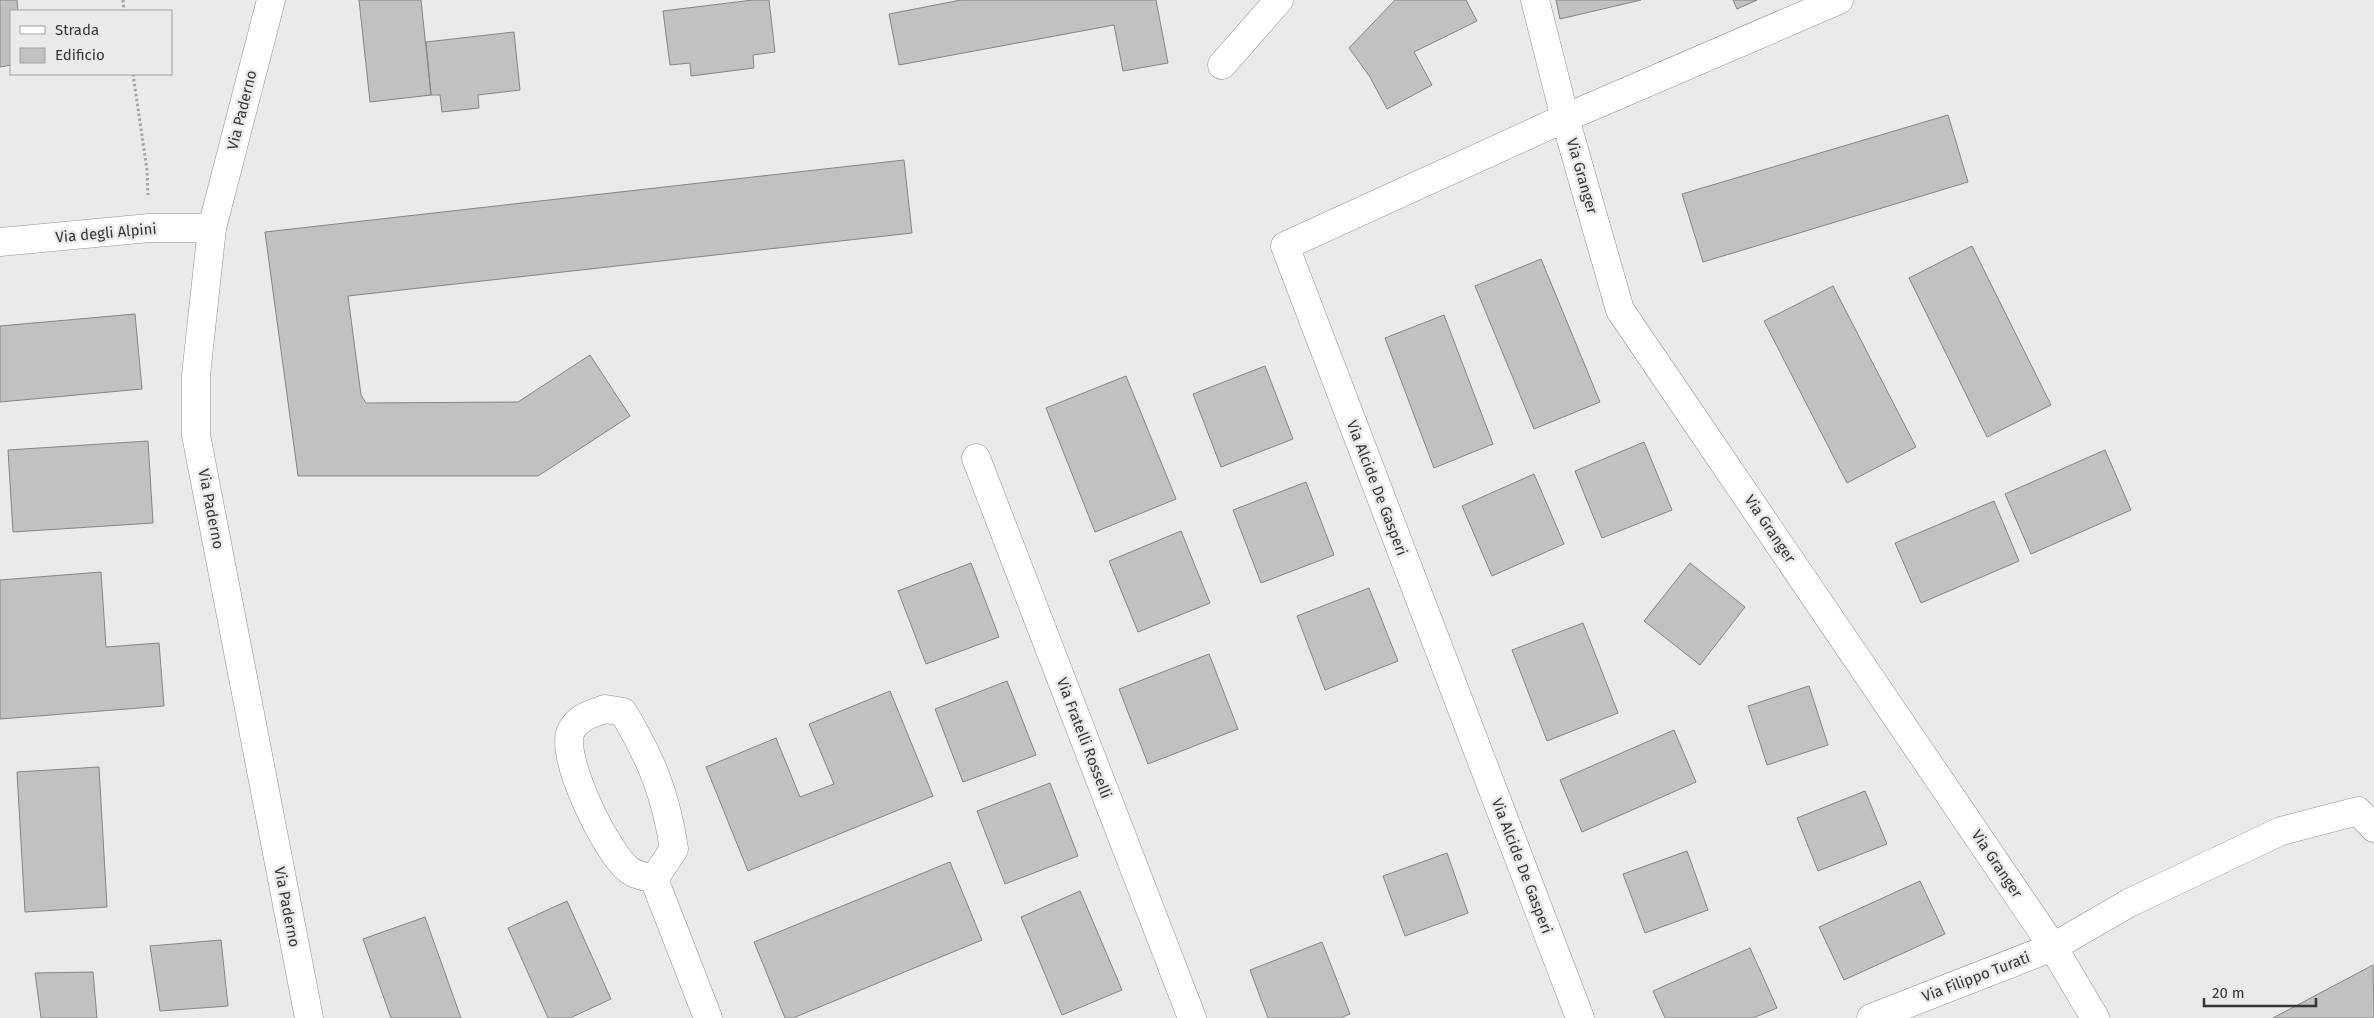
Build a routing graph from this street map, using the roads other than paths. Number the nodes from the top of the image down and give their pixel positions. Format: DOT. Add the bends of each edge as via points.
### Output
graph roads {
  1 [pos="270,0"];
  2 [pos="1279,0"];
  3 [pos="1535,0"];
  4 [pos="1839,0"];
  5 [pos="1222,65"];
  6 [pos="1565,118"];
  7 [pos="212,228"];
  8 [pos="0,242"];
  9 [pos="976,458"];
  10 [pos="2374,828"];
  11 [pos="654,879"];
  12 [pos="2053,947"];
  13 [pos="309,1018"];
  14 [pos="708,1018"];
  15 [pos="1192,1018"];
  16 [pos="1580,1018"];
  17 [pos="1871,1018"];
  18 [pos="2095,1018"];
  1 -- 7 [label="street, Via Paderno"];
  2 -- 5 [label="street"];
  3 -- 6 [label="street, Via Granger"];
  4 -- 6 [label="street"];
  6 -- 12 [label="street, Via Granger" via="1620,310"];
  6 -- 16 [label="street, Via Alcide De Gasperi" via="1285,246"];
  7 -- 8 [label="street, Via degli Alpini" via="149,228"];
  7 -- 13 [label="street, Via Paderno" via="196,375 196,434"];
  9 -- 15 [label="street, Via Fratelli Rosselli"];
  10 -- 12 [label="street, Via Filippo Turati" via="2358,812 2281,831 2129,903"];
  11 -- 11 [label="street" via="674,849 659,780 623,712 605,709 580,719 571,731 567,744 570,756 582,791 613,854 630,871"];
  11 -- 14 [label="street"];
  12 -- 17 [label="street, Via Filippo Turati"];
  12 -- 18 [label="street, Via Granger"];
}
